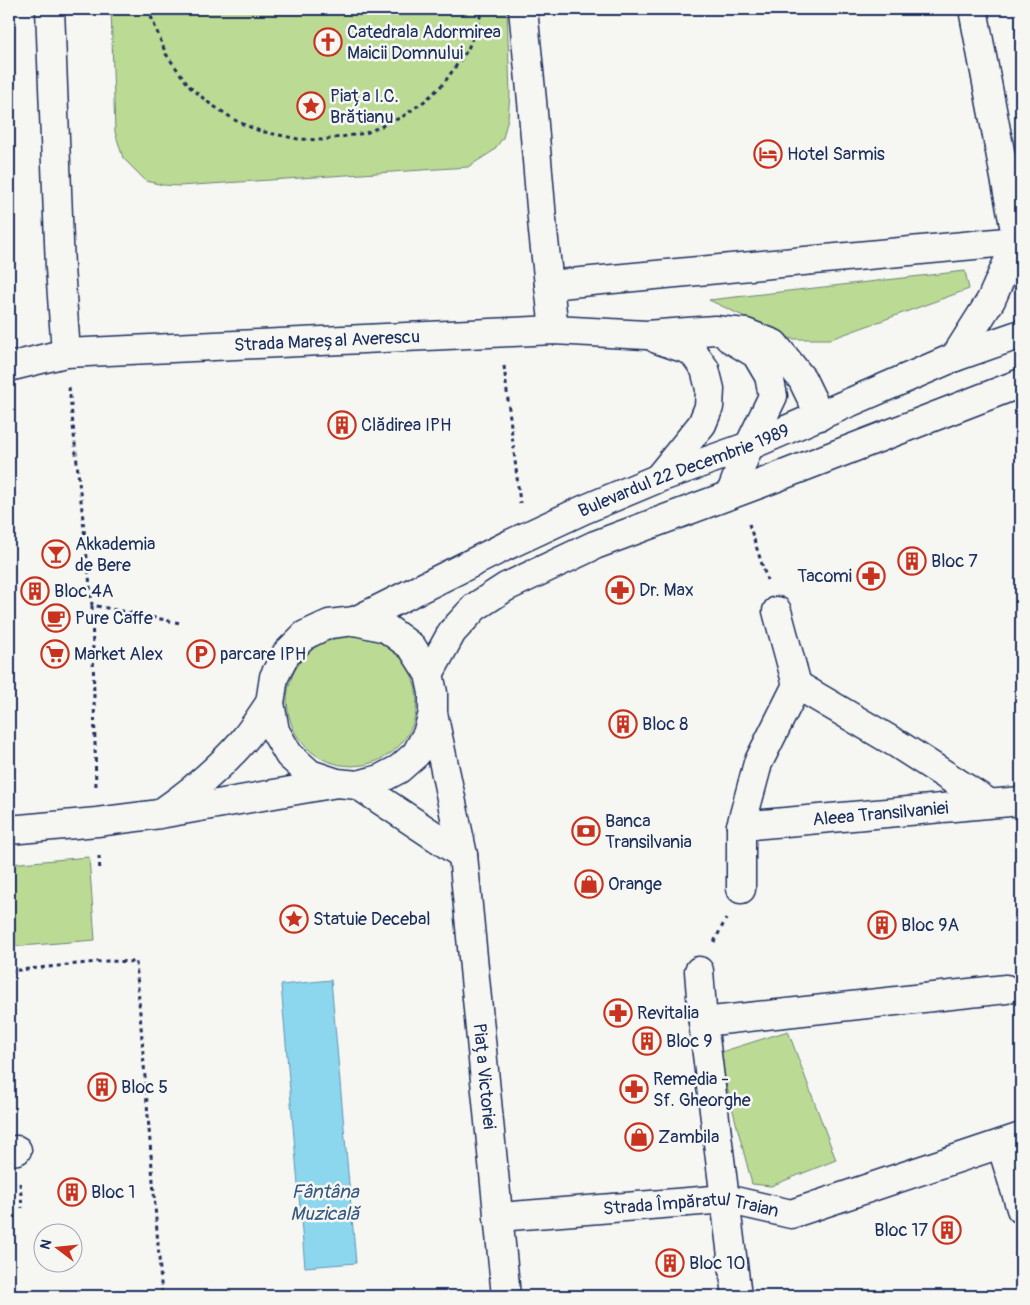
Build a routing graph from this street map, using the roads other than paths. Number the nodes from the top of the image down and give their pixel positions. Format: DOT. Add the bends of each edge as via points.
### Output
graph roads {
  1 [pos="50,9"];
  2 [pos="523,9"];
  3 [pos="973,9"];
  4 [pos="1020,247"];
  5 [pos="549,285"];
  6 [pos="554,330"];
  7 [pos="715,330"];
  8 [pos="1021,334"];
  9 [pos="646,335"];
  10 [pos="66,353"];
  11 [pos="956,357"];
  12 [pos="9,367"];
  13 [pos="1021,382"];
  14 [pos="820,416"];
  15 [pos="749,446"];
  16 [pos="659,478"];
  17 [pos="734,494"];
  18 [pos="776,611"];
  19 [pos="355,621"];
  20 [pos="429,674"];
  21 [pos="797,685"];
  22 [pos="270,703"];
  23 [pos="433,713"];
  24 [pos="347,784"];
  25 [pos="1021,801"];
  26 [pos="989,804"];
  27 [pos="160,814"];
  28 [pos="741,826"];
  29 [pos="9,830"];
  30 [pos="463,855"];
  31 [pos="741,890"];
  32 [pos="699,972"];
  33 [pos="1006,988"];
  34 [pos="703,1022"];
  35 [pos="1011,1141"];
  36 [pos="726,1198"];
  37 [pos="1021,1209"];
  38 [pos="498,1217"];
  39 [pos="506,1296"];
  40 [pos="737,1296"];
  1 -- 10 [label="street"];
  2 -- 5 [label="street"];
  3 -- 4 [label="street"];
  4 -- 5 [label="street"];
  4 -- 11 [label="street"];
  5 -- 6 [label="street"];
  6 -- 9 [label="street, Strada Mareșal Averescu"];
  6 -- 10 [label="street, Strada Mareșal Averescu"];
  7 -- 9 [label="street, Strada Mareșal Averescu"];
  7 -- 14 [label="street, Strada Mareșal Averescu" via="746,333 774,344 802,379"];
  7 -- 15 [label="street" via="756,354 769,376 773,396"];
  8 -- 11 [label="street, Bulevardul 22 Decembrie 1989"];
  9 -- 16 [label="street, Strada Mareșal Averescu" via="692,351 705,369 710,389 709,407 702,424"];
  10 -- 12 [label="street, Strada Mareșal Averescu"];
  11 -- 14 [label="street, Bulevardul 22 Decembrie 1989"];
  13 -- 17 [label="street, Bulevardul 22 Decembrie 1989"];
  14 -- 15 [label="street, Bulevardul 22 Decembrie 1989"];
  15 -- 16 [label="street, Bulevardul 22 Decembrie 1989"];
  15 -- 17 [label="street"];
  16 -- 19 [label="street, Bulevardul 22 Decembrie 1989" via="512,543"];
  17 -- 20 [label="street, Bulevardul 22 Decembrie 1989" via="595,545 506,587 475,607 452,632"];
  18 -- 21 [label="street"];
  19 -- 20 [label="street, Piața Victoriei" via="386,628 412,647"];
  19 -- 22 [label="street, Piața Victoriei" via="329,624 305,635 286,654 274,677"];
  20 -- 23 [label="street, Piața Victoriei"];
  21 -- 26 [label="street" via="899,745"];
  21 -- 28 [label="street" via="758,763"];
  22 -- 24 [label="street, Piața Victoriei" via="275,731 289,755 310,774"];
  22 -- 27 [label="street" via="243,740 220,764 189,794"];
  23 -- 24 [label="street, Piața Victoriei" via="427,734 416,754 400,769 380,780"];
  23 -- 30 [label="street, Piața Victoriei"];
  24 -- 27 [label="street"];
  24 -- 30 [label="street, Piața Victoriei"];
  25 -- 26 [label="street, Aleea Transilvaniei"];
  26 -- 28 [label="street, Aleea Transilvaniei"];
  27 -- 29 [label="street"];
  28 -- 31 [label="street"];
  30 -- 38 [label="street, Piața Victoriei"];
  32 -- 34 [label="street"];
  33 -- 34 [label="street"];
  34 -- 36 [label="street"];
  35 -- 36 [label="street, Strada Împăratul Traian" via="791,1214"];
  35 -- 37 [label="street"];
  36 -- 38 [label="street, Strada Împăratul Traian"];
  36 -- 40 [label="street"];
  38 -- 39 [label="street, Piața Victoriei"];
}
